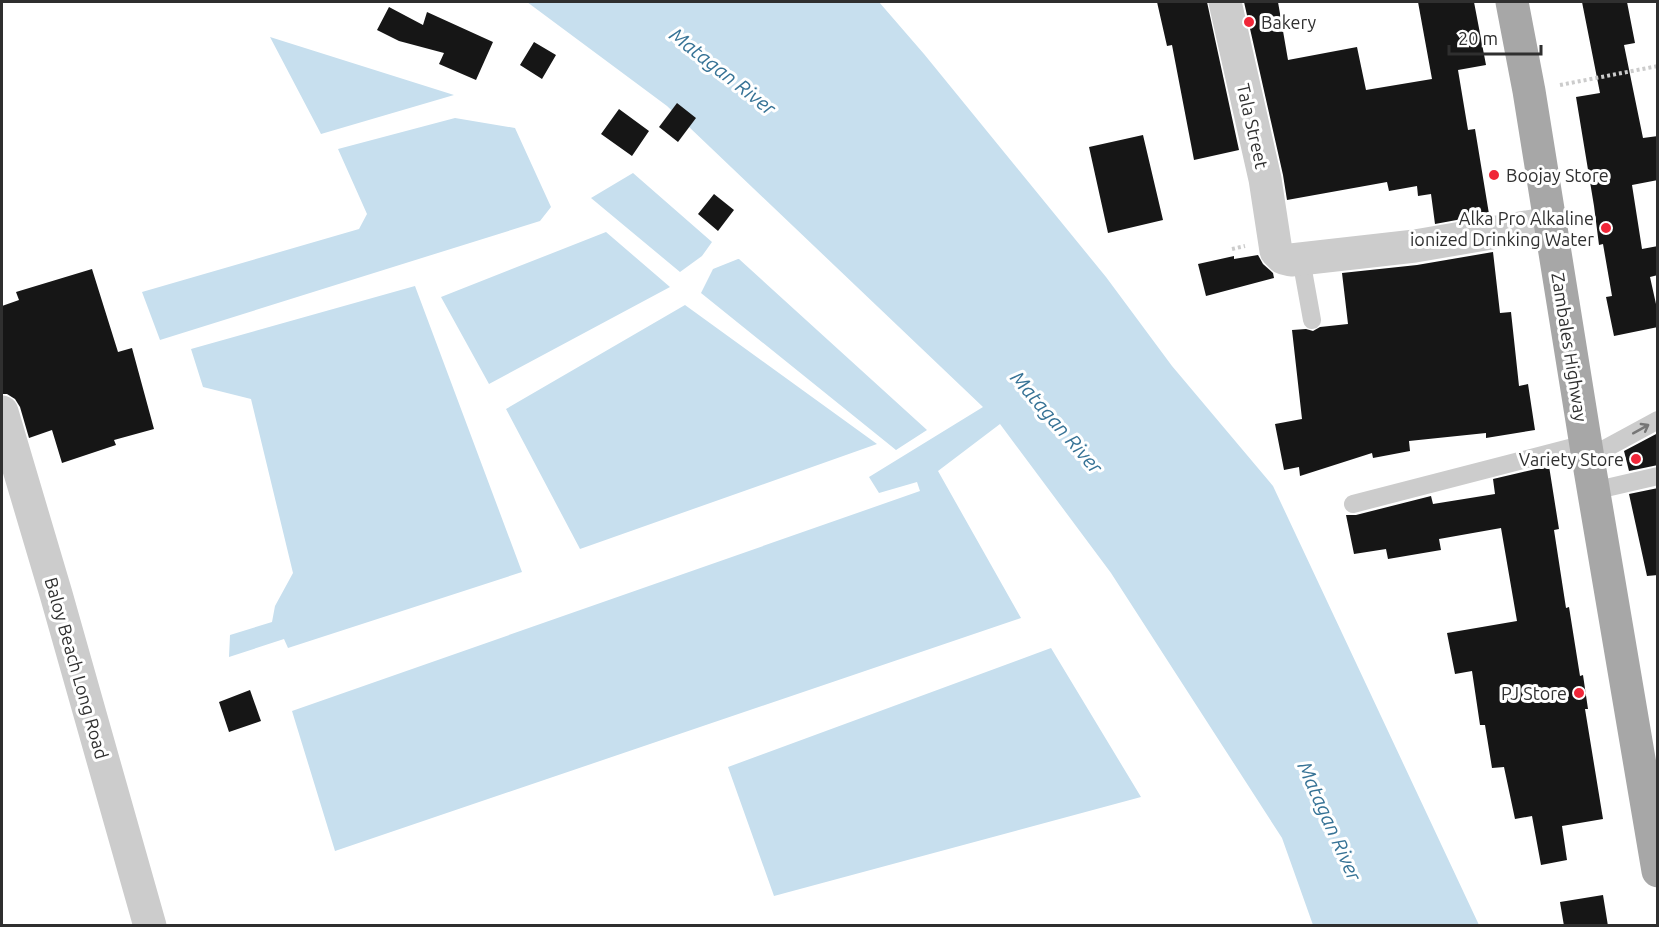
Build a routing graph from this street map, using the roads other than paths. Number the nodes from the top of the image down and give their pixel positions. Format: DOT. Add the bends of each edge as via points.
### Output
graph roads {
  1 [pos="1225,2"];
  2 [pos="1512,2"];
  3 [pos="1550,223"];
  4 [pos="1289,255"];
  5 [pos="1312,320"];
  6 [pos="2,412"];
  7 [pos="1658,420"];
  8 [pos="1586,451"];
  9 [pos="1658,476"];
  10 [pos="1593,491"];
  11 [pos="1353,504"];
  12 [pos="1658,871"];
  13 [pos="150,926"];
  1 -- 4 [label="street, Tala Street" via="1265,179"];
  2 -- 3 [label="main road, Zambales Highway"];
  3 -- 4 [label="street" via="1415,246"];
  3 -- 8 [label="main road, Zambales Highway"];
  4 -- 5 [label="lane"];
  6 -- 13 [label="street, Baloy Beach Long Road"];
  8 -- 7 [label="lane, one-way"];
  8 -- 10 [label="main road, Zambales Highway"];
  8 -- 11 [label="lane"];
  9 -- 10 [label="lane"];
  10 -- 12 [label="main road, Zambales Highway"];
}
